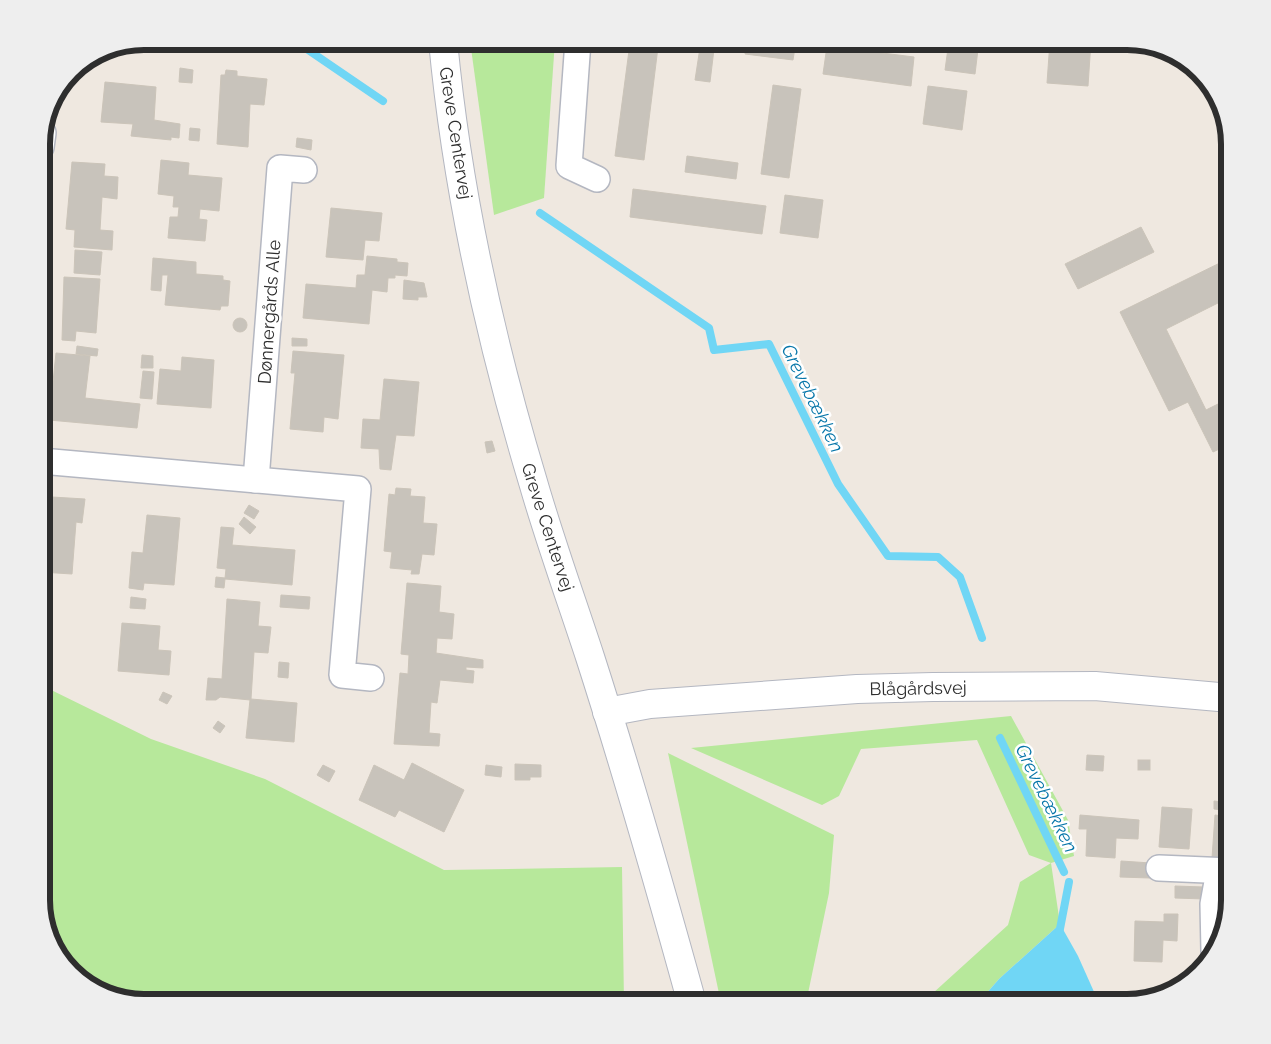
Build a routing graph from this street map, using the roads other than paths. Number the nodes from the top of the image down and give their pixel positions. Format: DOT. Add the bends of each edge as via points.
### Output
graph roads {
  1 [pos="444,50"];
  2 [pos="577,50"];
  3 [pos="304,170"];
  4 [pos="597,179"];
  5 [pos="50,462"];
  6 [pos="256,480"];
  7 [pos="371,678"];
  8 [pos="1221,697"];
  9 [pos="607,712"];
  10 [pos="1159,868"];
  11 [pos="1221,871"];
  12 [pos="1221,880"];
  13 [pos="1214,935"];
  14 [pos="689,994"];
  1 -- 9 [label="street, Greve Centervej" via="448,95 471,231 500,362 533,482"];
  2 -- 4 [label="street" via="568,166"];
  3 -- 6 [label="street, Dønnergårds Alle" via="280,168"];
  5 -- 6 [label="street"];
  6 -- 7 [label="street" via="358,489 342,675"];
  8 -- 9 [label="street, Blågårdsvej" via="1095,686 933,687 650,704"];
  9 -- 14 [label="street, Greve Centervej"];
  10 -- 11 [label="street"];
  12 -- 13 [label="street" via="1213,904"];
}
